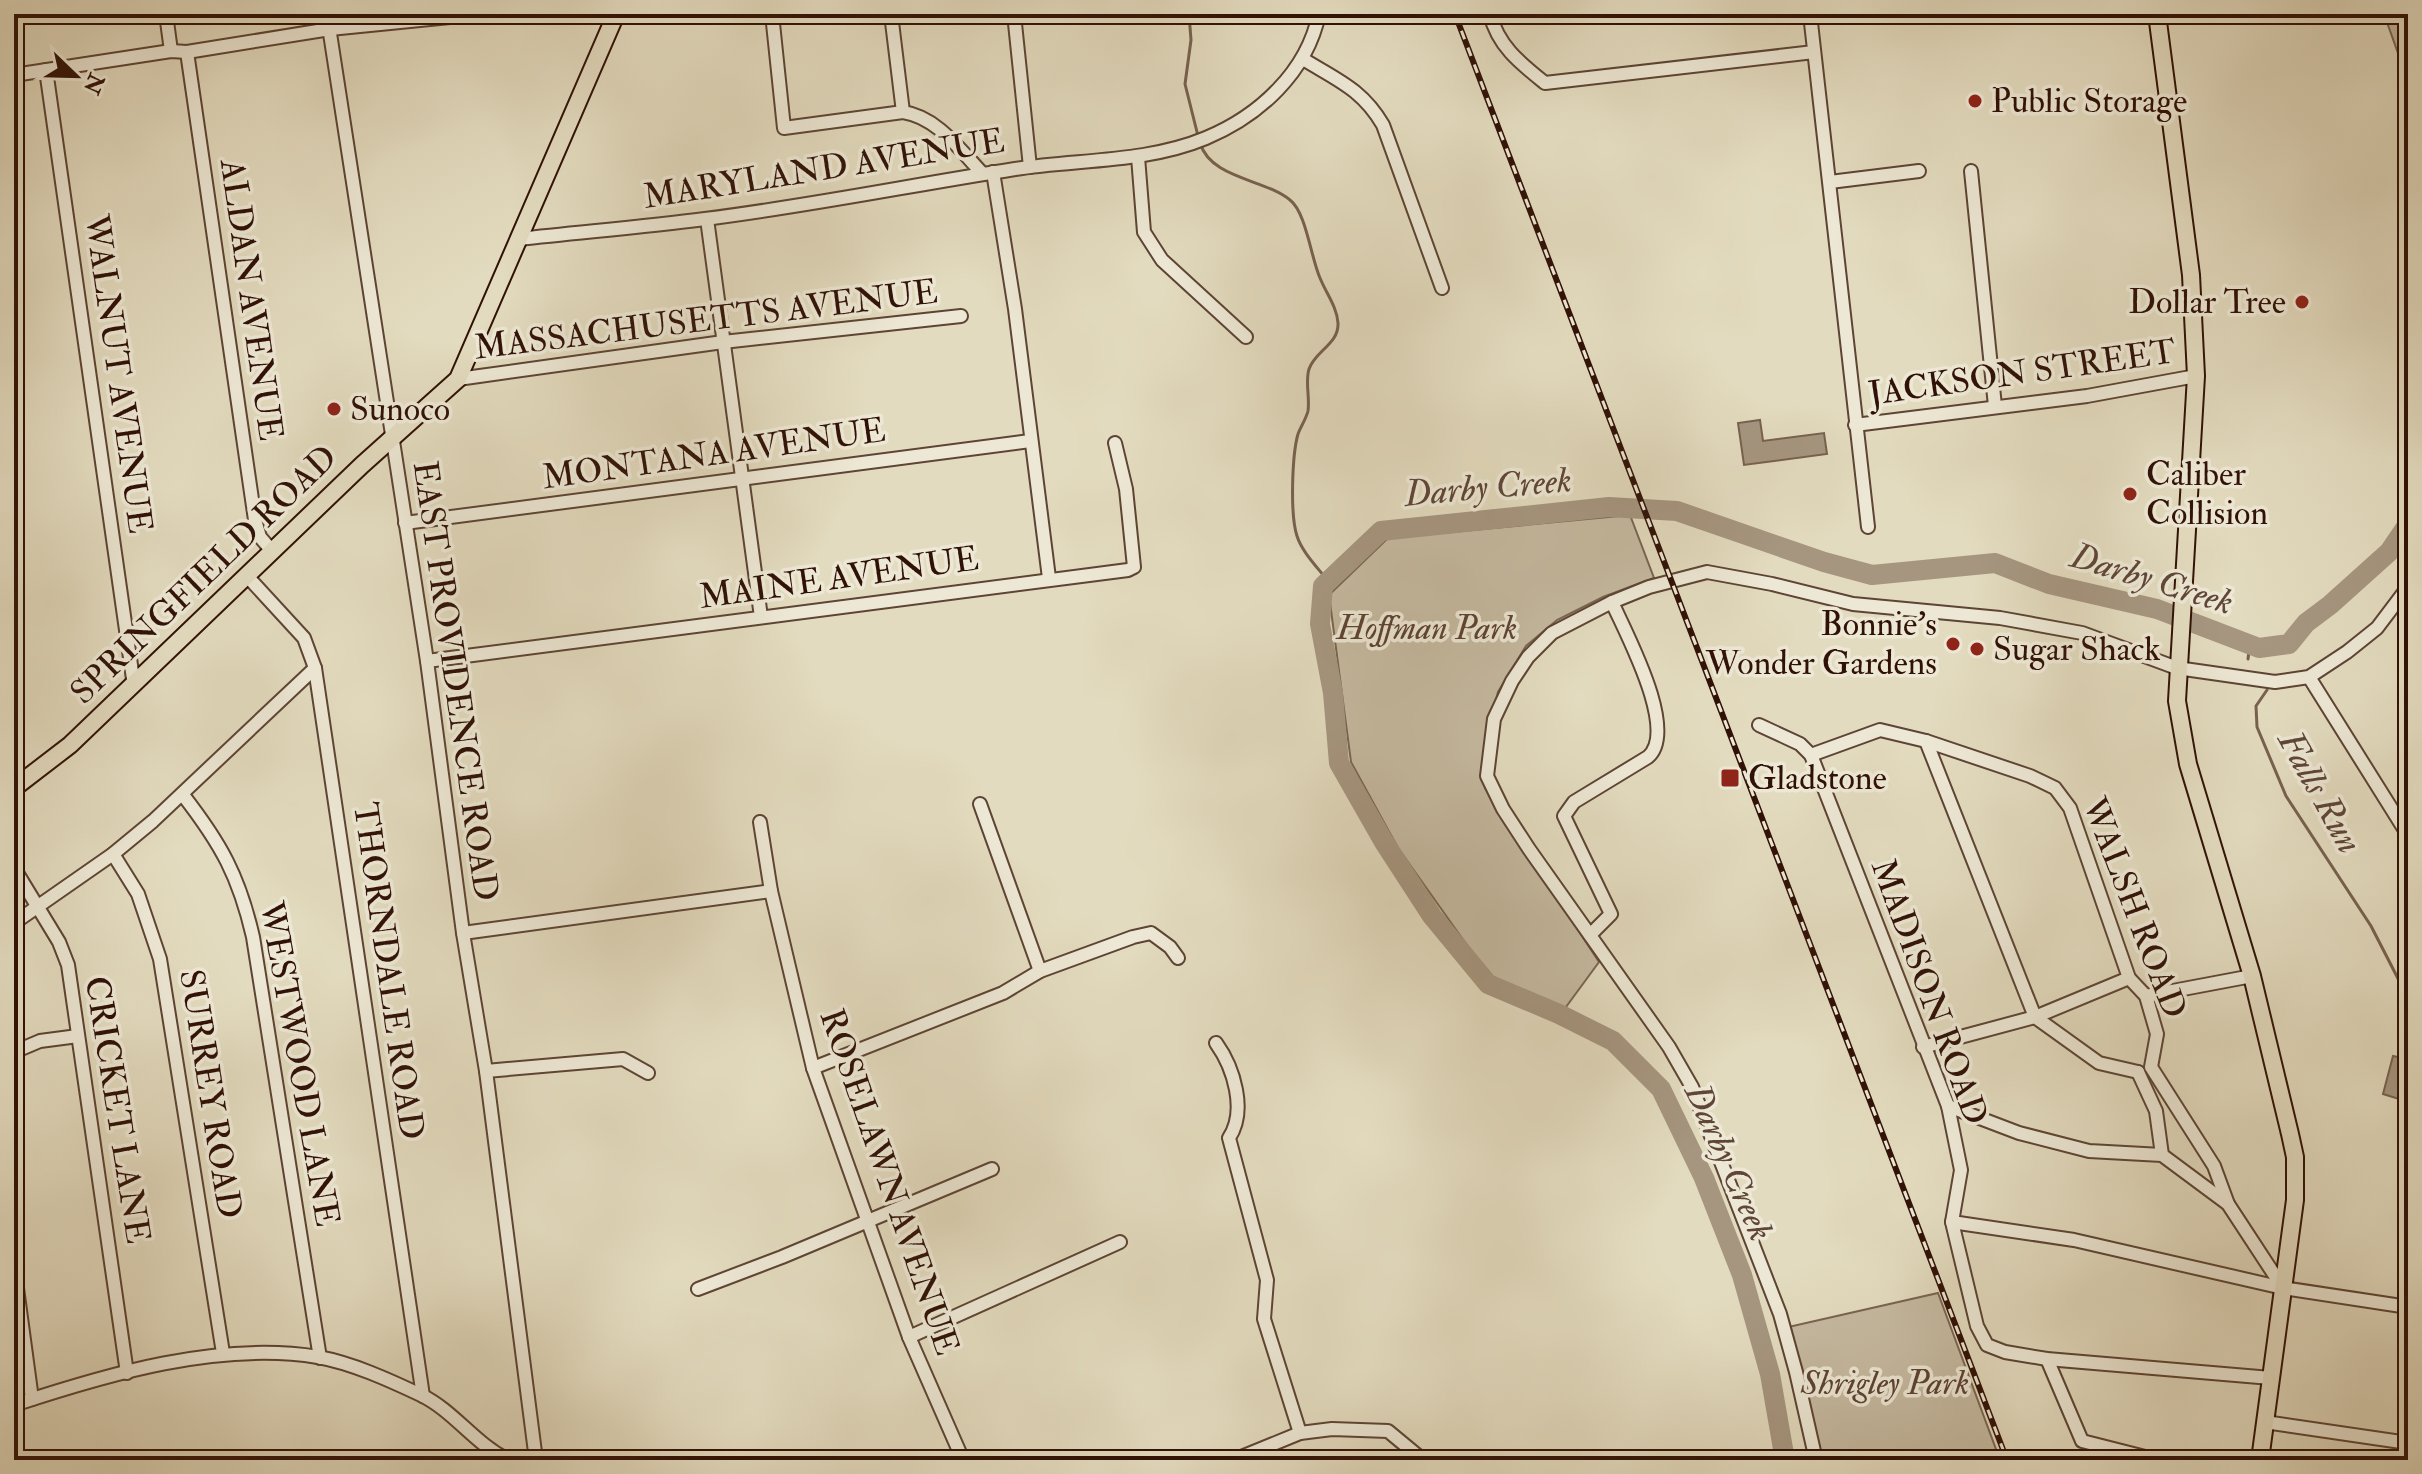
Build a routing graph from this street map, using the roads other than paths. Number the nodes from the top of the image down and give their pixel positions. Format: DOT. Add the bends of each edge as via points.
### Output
graph roads {
  1 [pos="166,14"];
  2 [pos="327,14"];
  3 [pos="480,14"];
  4 [pos="616,14"];
  5 [pos="772,14"];
  6 [pos="891,14"];
  7 [pos="1014,14"];
  8 [pos="1319,14"];
  9 [pos="1490,14"];
  10 [pos="1810,14"];
  11 [pos="2157,14"];
  12 [pos="330,29"];
  13 [pos="14,50"];
  14 [pos="171,51"];
  15 [pos="187,52"];
  16 [pos="1814,52"];
  17 [pos="1303,59"];
  18 [pos="46,70"];
  19 [pos="16,74"];
  20 [pos="903,112"];
  21 [pos="1138,157"];
  22 [pos="1030,167"];
  23 [pos="1919,171"];
  24 [pos="1971,171"];
  25 [pos="988,173"];
  26 [pos="1830,182"];
  27 [pos="707,219"];
  28 [pos="519,239"];
  29 [pos="1442,288"];
  30 [pos="961,316"];
  31 [pos="1246,337"];
  32 [pos="723,342"];
  33 [pos="2196,376"];
  34 [pos="458,379"];
  35 [pos="1995,406"];
  36 [pos="1855,425"];
  37 [pos="391,439"];
  38 [pos="1030,441"];
  39 [pos="1115,443"];
  40 [pos="742,480"];
  41 [pos="405,523"];
  42 [pos="1868,527"];
  43 [pos="273,552"];
  44 [pos="247,576"];
  45 [pos="1049,578"];
  46 [pos="2408,587"];
  47 [pos="1612,602"];
  48 [pos="761,617"];
  49 [pos="2178,660"];
  50 [pos="427,661"];
  51 [pos="315,668"];
  52 [pos="2309,677"];
  53 [pos="134,686"];
  54 [pos="1759,725"];
  55 [pos="1926,741"];
  56 [pos="1811,755"];
  57 [pos="14,788"];
  58 [pos="183,795"];
  59 [pos="980,804"];
  60 [pos="760,822"];
  61 [pos="2408,835"];
  62 [pos="113,854"];
  63 [pos="14,868"];
  64 [pos="771,891"];
  65 [pos="38,907"];
  66 [pos="14,923"];
  67 [pos="463,933"];
  68 [pos="1590,935"];
  69 [pos="1178,958"];
  70 [pos="1040,971"];
  71 [pos="2252,976"];
  72 [pos="2129,978"];
  73 [pos="2146,996"];
  74 [pos="2035,1017"];
  75 [pos="78,1036"];
  76 [pos="1216,1043"];
  77 [pos="1923,1047"];
  78 [pos="14,1052"];
  79 [pos="2151,1067"];
  80 [pos="813,1068"];
  81 [pos="486,1071"];
  82 [pos="2138,1072"];
  83 [pos="648,1073"];
  84 [pos="1948,1106"];
  85 [pos="2162,1155"];
  86 [pos="992,1169"];
  87 [pos="2228,1204"];
  88 [pos="867,1221"];
  89 [pos="1952,1222"];
  90 [pos="1120,1242"];
  91 [pos="14,1266"];
  92 [pos="2283,1288"];
  93 [pos="698,1289"];
  94 [pos="2408,1307"];
  95 [pos="909,1337"];
  96 [pos="223,1353"];
  97 [pos="320,1358"];
  98 [pos="2047,1359"];
  99 [pos="127,1373"];
  100 [pos="2271,1378"];
  101 [pos="423,1396"];
  102 [pos="32,1399"];
  103 [pos="14,1405"];
  104 [pos="2265,1422"];
  105 [pos="1300,1433"];
  106 [pos="2408,1443"];
  107 [pos="508,1460"];
  108 [pos="536,1460"];
  109 [pos="963,1460"];
  110 [pos="1234,1460"];
  111 [pos="1423,1460"];
  112 [pos="1816,1460"];
  113 [pos="2157,1460"];
  114 [pos="2260,1460"];
  1 -- 14 [label="street"];
  2 -- 12 [label="street, EAST PROVIDENCE ROAD"];
  3 -- 12 [label="street"];
  4 -- 28 [label="main road, SPRINGFIELD ROAD"];
  5 -- 20 [label="street" via="784,128"];
  6 -- 20 [label="street"];
  7 -- 22 [label="street"];
  8 -- 17 [label="street, MARYLAND AVENUE"];
  9 -- 16 [label="street" via="1501,42 1545,83"];
  10 -- 16 [label="street"];
  11 -- 33 [label="main road" via="2191,275"];
  12 -- 15 [label="street"];
  12 -- 37 [label="street, EAST PROVIDENCE ROAD"];
  13 -- 19 [label="street"];
  14 -- 15 [label="street"];
  14 -- 18 [label="street"];
  15 -- 43 [label="street, ALDAN AVENUE" via="255,520"];
  16 -- 26 [label="street"];
  17 -- 21 [label="street, MARYLAND AVENUE" via="1248,116 1206,138"];
  17 -- 29 [label="street" via="1362,95 1383,125"];
  18 -- 19 [label="street"];
  18 -- 53 [label="street, WALNUT AVENUE"];
  20 -- 25 [label="street" via="930,121"];
  21 -- 22 [label="street, MARYLAND AVENUE"];
  21 -- 31 [label="street" via="1144,232 1162,260"];
  22 -- 25 [label="street, MARYLAND AVENUE"];
  23 -- 26 [label="street"];
  24 -- 35 [label="street"];
  25 -- 27 [label="street, MARYLAND AVENUE"];
  25 -- 38 [label="street" via="1015,309"];
  26 -- 36 [label="street"];
  27 -- 28 [label="street, MARYLAND AVENUE"];
  27 -- 32 [label="street"];
  28 -- 34 [label="main road, SPRINGFIELD ROAD"];
  30 -- 32 [label="street, MASSACHUSETTS AVENUE"];
  32 -- 34 [label="street, MASSACHUSETTS AVENUE"];
  32 -- 40 [label="street"];
  33 -- 35 [label="street, JACKSON STREET"];
  33 -- 49 [label="main road"];
  34 -- 37 [label="main road, SPRINGFIELD ROAD"];
  35 -- 36 [label="street, JACKSON STREET"];
  36 -- 42 [label="street"];
  37 -- 41 [label="street, EAST PROVIDENCE ROAD"];
  37 -- 43 [label="main road, SPRINGFIELD ROAD"];
  38 -- 40 [label="street, MONTANA AVENUE"];
  38 -- 45 [label="street"];
  39 -- 45 [label="street, MAINE AVENUE" via="1134,567"];
  40 -- 41 [label="street, MONTANA AVENUE"];
  40 -- 48 [label="street"];
  41 -- 50 [label="street, EAST PROVIDENCE ROAD"];
  43 -- 44 [label="main road, SPRINGFIELD ROAD"];
  44 -- 51 [label="street, THORNDALE ROAD" via="304,638"];
  44 -- 53 [label="main road, SPRINGFIELD ROAD"];
  45 -- 48 [label="street, MAINE AVENUE"];
  46 -- 52 [label="street" via="2377,628"];
  47 -- 49 [label="street" via="1707,572 1853,604 2000,618 2082,633"];
  47 -- 68 [label="street" via="1643,668 1657,734 1654,752 1574,802 1564,816 1611,914"];
  47 -- 68 [label="street" via="1552,633 1528,657 1494,719 1487,776 1503,809"];
  48 -- 50 [label="street, MAINE AVENUE"];
  49 -- 52 [label="street" via="2275,682"];
  49 -- 71 [label="main road" via="2177,701 2188,764"];
  50 -- 67 [label="street, EAST PROVIDENCE ROAD"];
  51 -- 58 [label="street"];
  51 -- 101 [label="street, THORNDALE ROAD"];
  52 -- 61 [label="street"];
  53 -- 57 [label="main road, SPRINGFIELD ROAD" via="64,751"];
  54 -- 56 [label="street" via="1800,744"];
  55 -- 56 [label="street, WALSH ROAD" via="1880,730"];
  55 -- 72 [label="street, WALSH ROAD" via="2055,788 2070,808"];
  55 -- 74 [label="street"];
  56 -- 77 [label="street, MADISON ROAD"];
  58 -- 62 [label="street"];
  58 -- 97 [label="street, WESTWOOD LANE" via="227,858 244,896"];
  59 -- 70 [label="street"];
  60 -- 64 [label="street, ROSELAWN AVENUE"];
  62 -- 65 [label="street"];
  62 -- 96 [label="street, SURREY ROAD" via="138,894 160,959"];
  63 -- 65 [label="street, CRICKET LANE"];
  64 -- 67 [label="street"];
  64 -- 80 [label="street, ROSELAWN AVENUE"];
  65 -- 66 [label="street"];
  65 -- 75 [label="street, CRICKET LANE" via="64,953"];
  67 -- 81 [label="street, EAST PROVIDENCE ROAD"];
  68 -- 112 [label="street" via="1692,1087 1780,1314"];
  69 -- 70 [label="street" via="1151,933"];
  70 -- 80 [label="street" via="1003,993"];
  71 -- 73 [label="street"];
  71 -- 92 [label="main road" via="2295,1157"];
  72 -- 73 [label="street, WALSH ROAD"];
  72 -- 74 [label="street"];
  73 -- 79 [label="street, WALSH ROAD" via="2157,1034"];
  74 -- 77 [label="street"];
  74 -- 82 [label="street" via="2099,1063"];
  75 -- 78 [label="street" via="40,1041"];
  75 -- 99 [label="street, CRICKET LANE"];
  76 -- 105 [label="street" via="1237,1097 1236,1128 1229,1138 1267,1280 1264,1319"];
  77 -- 84 [label="street, MADISON ROAD"];
  79 -- 82 [label="street"];
  79 -- 87 [label="street, WALSH ROAD" via="2214,1166"];
  80 -- 88 [label="street, ROSELAWN AVENUE"];
  81 -- 83 [label="street" via="623,1059"];
  81 -- 108 [label="street, EAST PROVIDENCE ROAD"];
  82 -- 85 [label="street" via="2156,1111"];
  84 -- 85 [label="street" via="2019,1133 2089,1151"];
  84 -- 89 [label="street, MADISON ROAD" via="1961,1170"];
  85 -- 87 [label="street"];
  86 -- 88 [label="street"];
  87 -- 92 [label="street"];
  88 -- 93 [label="street"];
  88 -- 95 [label="street, ROSELAWN AVENUE"];
  89 -- 92 [label="street" via="2074,1240"];
  89 -- 98 [label="street, MADISON ROAD" via="1977,1326 1987,1345"];
  90 -- 95 [label="street"];
  91 -- 102 [label="street"];
  92 -- 94 [label="street"];
  92 -- 100 [label="main road"];
  95 -- 109 [label="street, ROSELAWN AVENUE"];
  96 -- 97 [label="street"];
  96 -- 99 [label="street"];
  97 -- 101 [label="street"];
  98 -- 100 [label="street"];
  98 -- 113 [label="street" via="2082,1441"];
  99 -- 102 [label="street"];
  100 -- 104 [label="main road"];
  101 -- 107 [label="street"];
  102 -- 103 [label="street"];
  104 -- 106 [label="street"];
  104 -- 114 [label="main road"];
  105 -- 110 [label="street"];
  105 -- 111 [label="street" via="1388,1431"];
}
